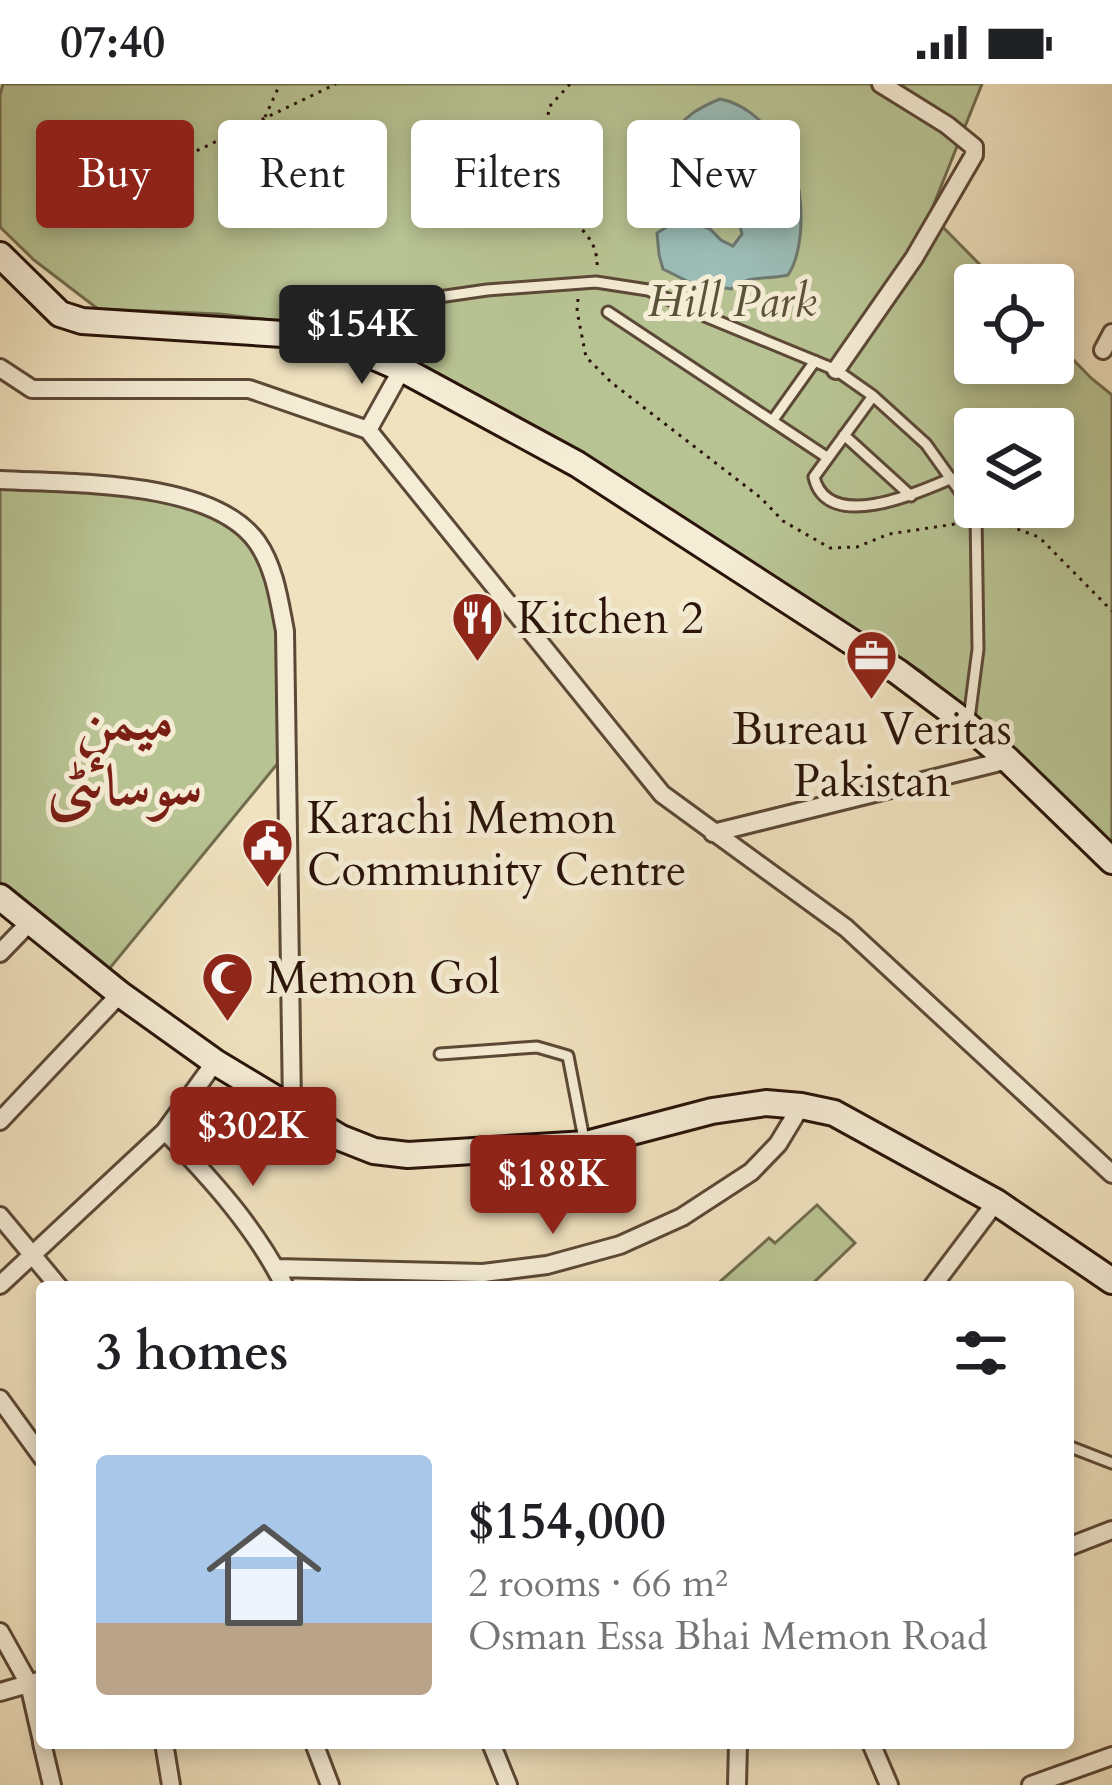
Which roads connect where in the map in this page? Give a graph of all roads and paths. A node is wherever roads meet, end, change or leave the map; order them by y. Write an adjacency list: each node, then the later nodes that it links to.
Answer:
1 (280, 84): 5 (path)
2 (336, 84): 5 (path)
3 (569, 84): 8 (path)
4 (880, 84): 15 (street)
5 (265, 119): 6 (path)
6 (194, 153)
7 (0, 255): 11 (street)
8 (596, 283): 9 (lane); 12 (lane)
9 (578, 284): 11 (lane); 25 (path)
10 (608, 312): 17 (lane)
11 (283, 334): 14 (street)
12 (815, 361): 15 (lane); 17 (lane)
13 (0, 368): 18 (street)
14 (402, 369): 18 (street); 29 (street)
15 (836, 370): 16 (lane)
16 (872, 396): 19 (lane); 21 (lane)
17 (772, 420): 20 (lane)
18 (368, 430): 31 (street)
19 (844, 435): 20 (lane); 24 (lane)
20 (828, 458): 24 (lane)
21 (952, 478): 23 (lane); 24 (lane)
22 (0, 480): 39 (street)
23 (954, 481)
24 (911, 496)
25 (954, 526)
26 (976, 528): 29 (lane)
27 (1014, 528): 28 (path)
28 (1112, 611)
29 (969, 726): 30 (street)
30 (1008, 760): 31 (street); 32 (street)
31 (713, 832): 44 (street)
32 (1112, 861)
33 (0, 897): 34 (street)
34 (30, 922): 35 (street); 36 (street)
35 (0, 953)
36 (120, 994): 38 (street); 41 (street)
37 (440, 1054): 43 (lane)
38 (215, 1062): 39 (street); 42 (street)
39 (292, 1106): 43 (street)
40 (801, 1106): 43 (street); 45 (street); 48 (street)
41 (0, 1120)
42 (165, 1131): 47 (street); 48 (street)
43 (586, 1144)
44 (1110, 1168)
45 (995, 1202): 51 (street); 52 (street)
46 (0, 1216): 47 (street)
47 (33, 1256): 49 (street); 53 (street)
48 (276, 1268): 50 (street)
49 (54, 1281)
50 (283, 1281)
51 (936, 1281)
52 (1112, 1281)
53 (0, 1286)
54 (0, 1399): 56 (street)
55 (1074, 1448): 57 (lane)
56 (36, 1449)
57 (1112, 1463)
58 (1112, 1529): 59 (street)
59 (1074, 1544)
60 (0, 1632): 61 (street)
61 (36, 1682): 62 (street)
62 (0, 1692)
63 (44, 1749): 70 (street)
64 (165, 1749): 71 (street)
65 (316, 1749): 72 (street)
66 (493, 1749): 73 (street)
67 (738, 1749): 74 (street)
68 (874, 1749): 75 (street)
69 (1112, 1756): 76 (street)
70 (52, 1785)
71 (171, 1785)
72 (330, 1785)
73 (508, 1785)
74 (737, 1785)
75 (889, 1785)
76 (1031, 1785)

